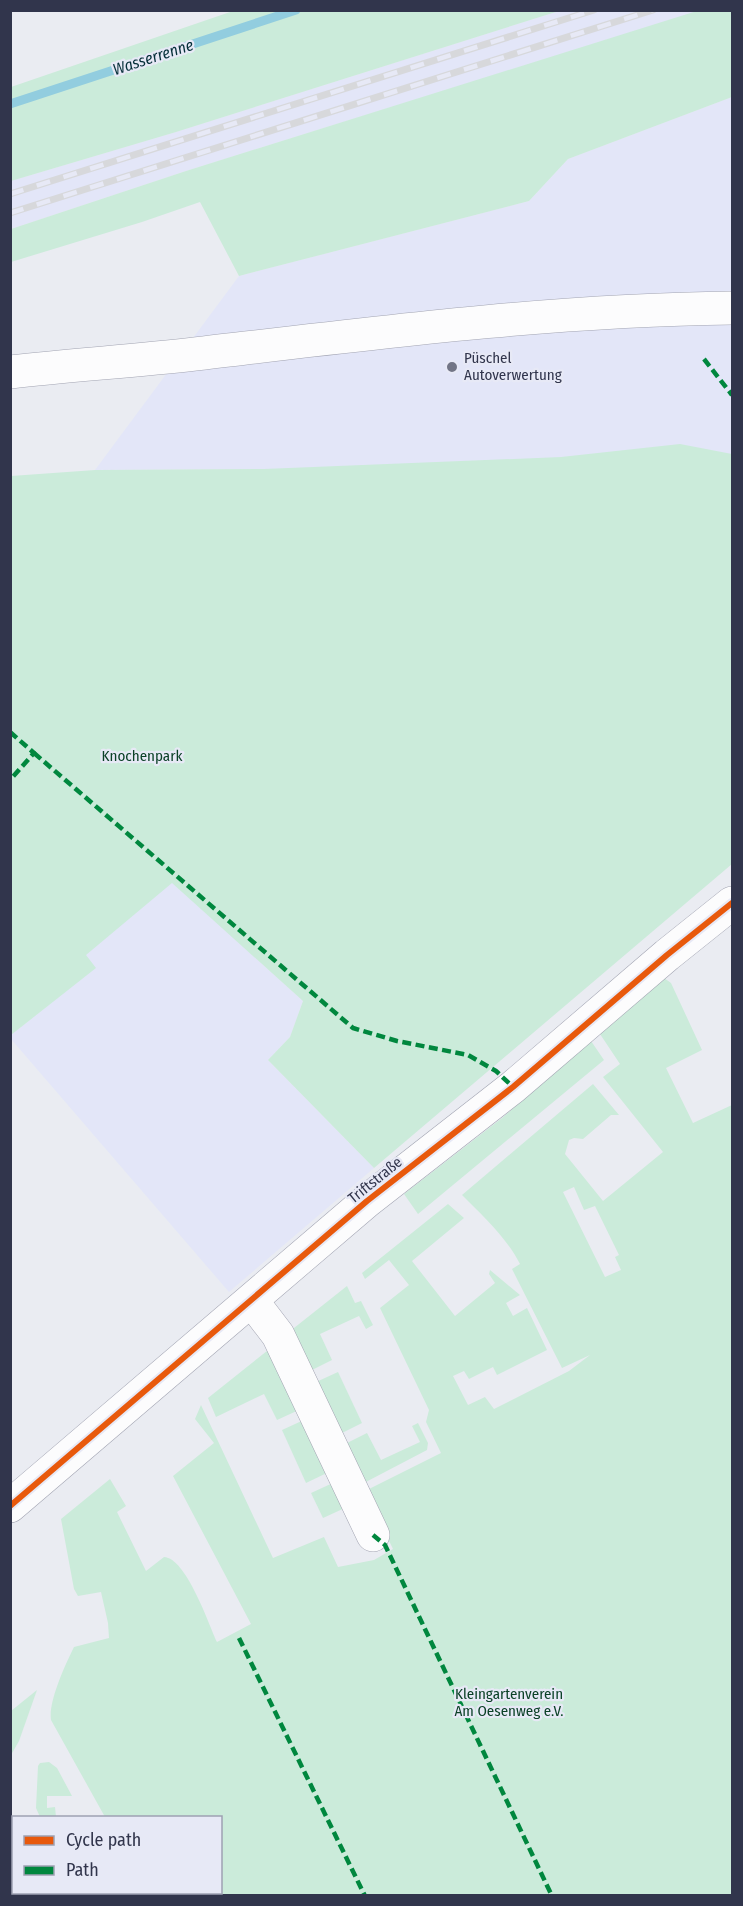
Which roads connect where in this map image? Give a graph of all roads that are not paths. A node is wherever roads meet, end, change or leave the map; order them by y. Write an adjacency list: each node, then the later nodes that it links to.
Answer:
1 (732, 308): 2 (street)
2 (10, 372)
3 (732, 903): 4 (street, Triftstraße)
4 (252, 1301): 5 (street, Triftstraße); 6 (street)
5 (10, 1506)
6 (373, 1535)

